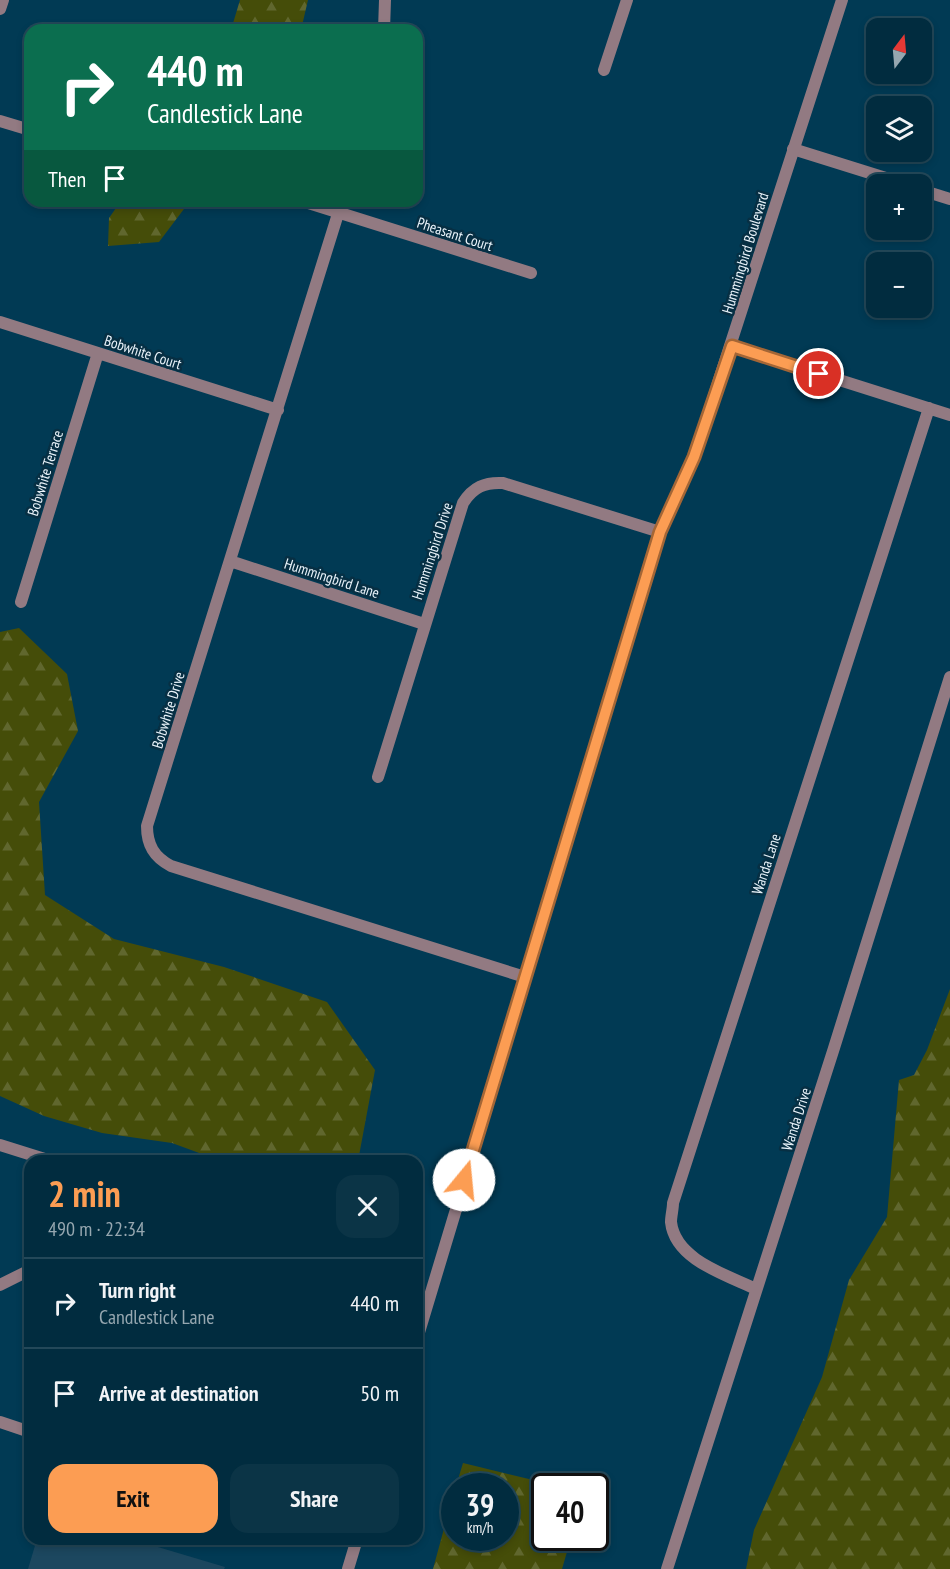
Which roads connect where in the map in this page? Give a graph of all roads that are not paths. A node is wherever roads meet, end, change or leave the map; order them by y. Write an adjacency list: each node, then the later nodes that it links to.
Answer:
1 (3, 0): 5 (street)
2 (385, 0): 6 (street)
3 (627, 0): 7 (street)
4 (842, 0): 10 (street, Hummingbird Boulevard)
5 (0, 9)
6 (384, 24)
7 (604, 70)
8 (0, 121): 9 (street)
9 (24, 128)
10 (793, 149): 11 (street); 17 (street, Hummingbird Boulevard)
11 (873, 174)
12 (932, 193): 13 (street)
13 (950, 199)
14 (340, 207): 15 (street, Pheasant Court); 20 (street, Bobwhite Drive)
15 (531, 273)
16 (0, 322): 18 (street, Bobwhite Court)
17 (732, 346): 19 (street); 22 (street, Hummingbird Boulevard)
18 (98, 353): 20 (street, Bobwhite Court); 24 (street, Bobwhite Terrace)
19 (929, 408): 21 (street); 33 (street, Wanda Lane)
20 (278, 410): 23 (street, Bobwhite Drive)
21 (950, 415)
22 (660, 532): 25 (street, Hummingbird Drive); 28 (street, Hummingbird Boulevard)
23 (230, 561): 25 (street, Hummingbird Lane); 28 (street, Bobwhite Drive)
24 (21, 602)
25 (424, 624): 27 (street, Hummingbird Drive)
26 (950, 677): 33 (street, Wanda Drive)
27 (378, 777)
28 (525, 977): 34 (street, Hummingbird Boulevard)
29 (0, 1145): 30 (street)
30 (32, 1155)
31 (24, 1273): 32 (street)
32 (0, 1285)
33 (756, 1289): 39 (street, Wanda Drive)
34 (423, 1319)
35 (0, 1422): 36 (street)
36 (24, 1430)
37 (355, 1545): 38 (street)
38 (348, 1569)
39 (667, 1569)

